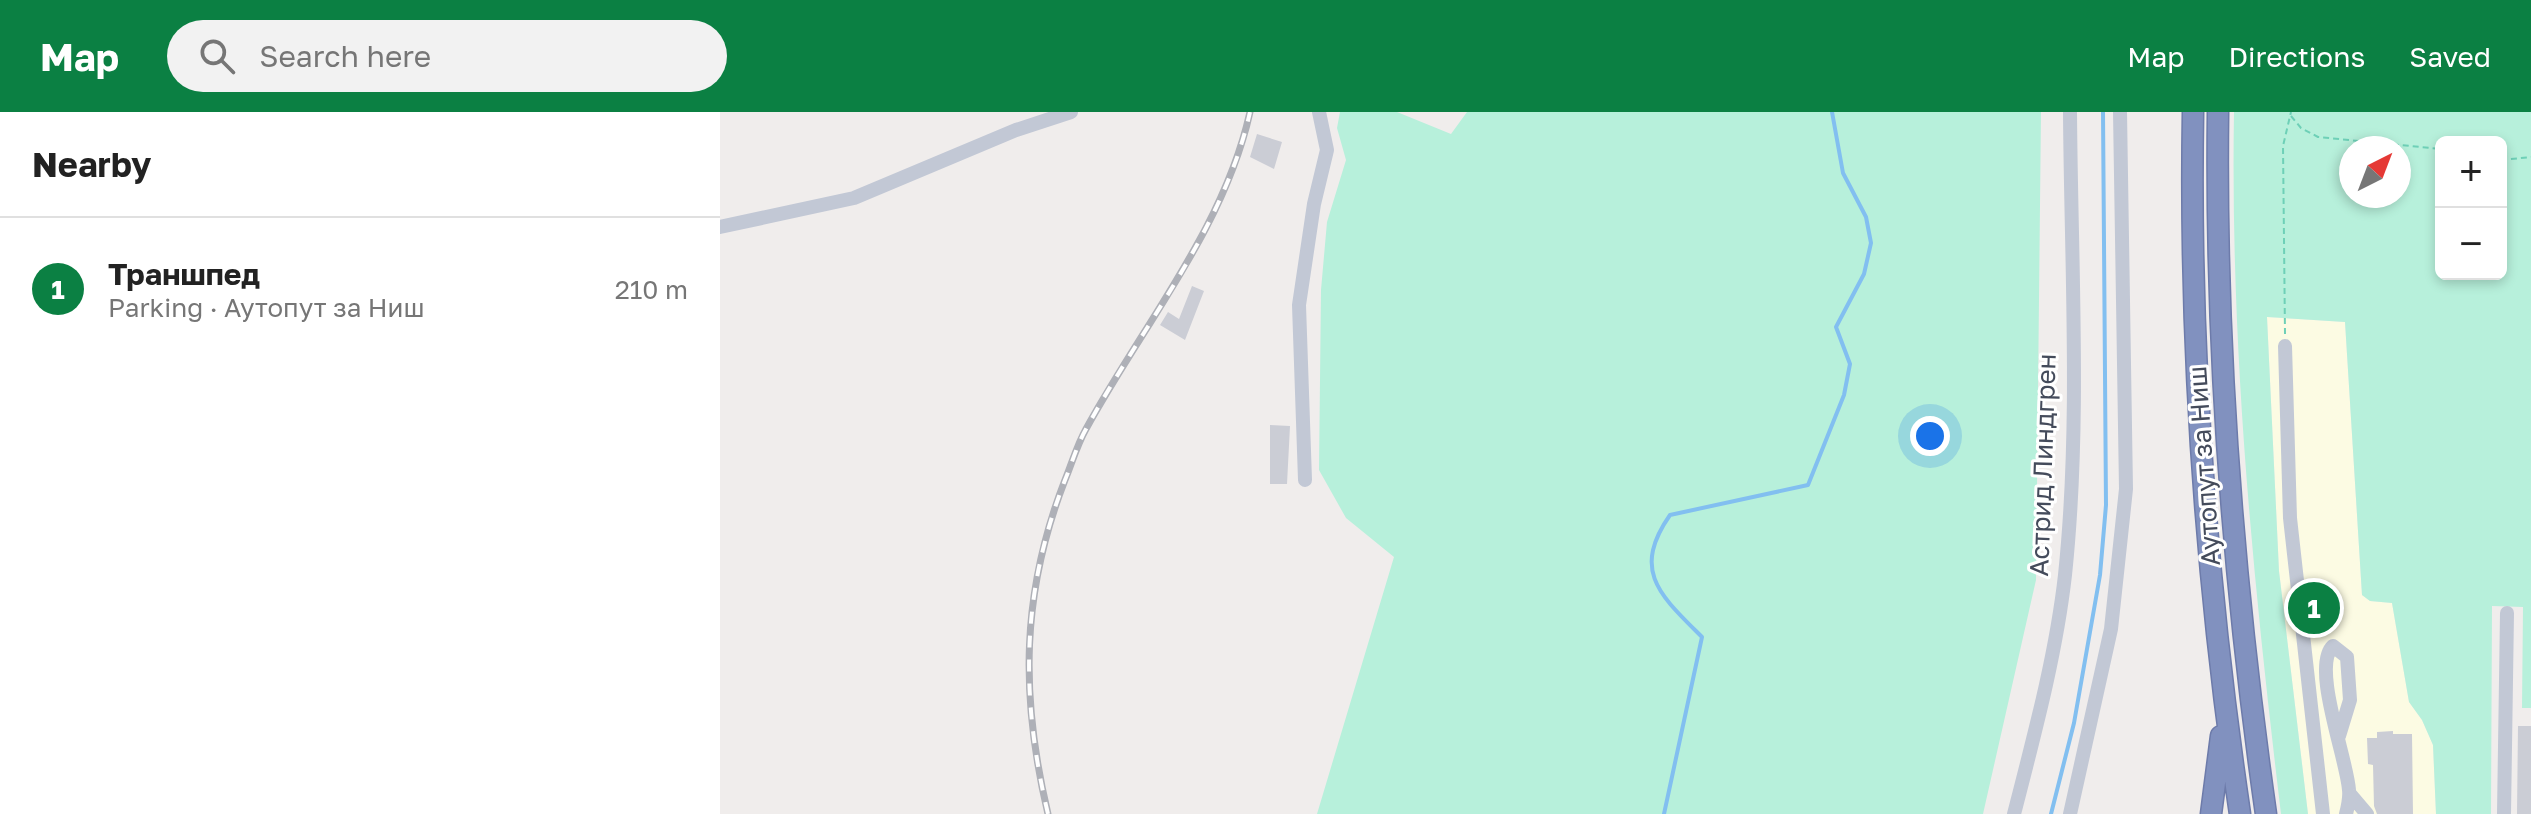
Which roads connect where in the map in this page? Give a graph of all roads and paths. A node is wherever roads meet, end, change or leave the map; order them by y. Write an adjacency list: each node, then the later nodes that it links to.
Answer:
1 (1071, 112): 11 (street)
2 (1319, 112): 13 (street)
3 (2070, 112): 18 (street, Астрид Линдгрен)
4 (2120, 112): 19 (street)
5 (2193, 112): 15 (highway, Аутопут за Ниш)
6 (2218, 112): 22 (highway, Аутопут за Ниш)
7 (2291, 114): 8 (path); 12 (path)
8 (2435, 148)
9 (2531, 157): 10 (path)
10 (2507, 159)
11 (720, 227)
12 (2285, 346): 23 (street)
13 (1305, 480)
14 (2507, 613): 26 (street)
15 (2223, 700): 20 (highway); 21 (highway, Аутопут за Ниш)
16 (2339, 736): 16 (street); 17 (street)
17 (2350, 794): 24 (street); 25 (street)
18 (2014, 814)
19 (2070, 814)
20 (2211, 814)
21 (2240, 814)
22 (2266, 814)
23 (2323, 814)
24 (2346, 814)
25 (2367, 814)
26 (2504, 814)

